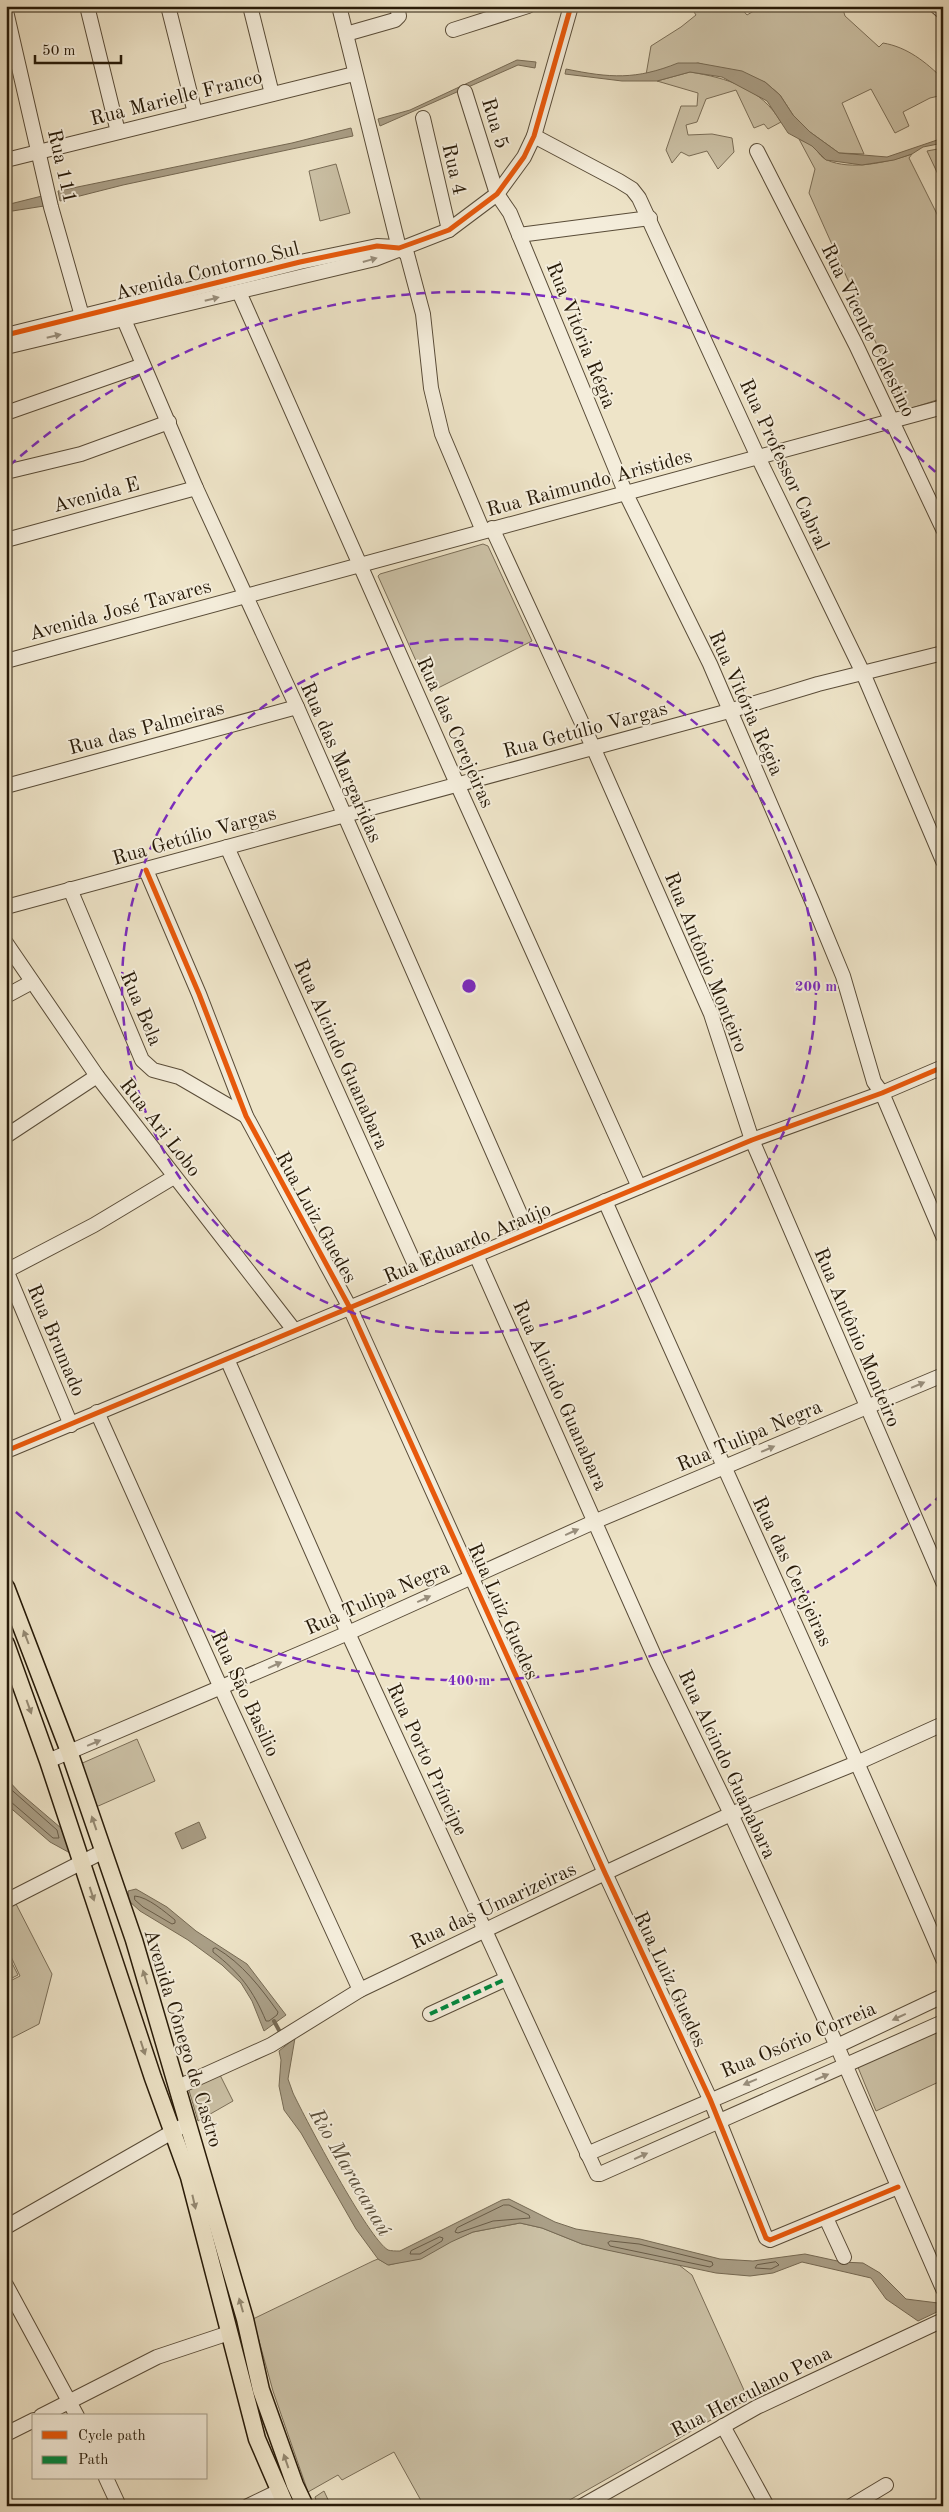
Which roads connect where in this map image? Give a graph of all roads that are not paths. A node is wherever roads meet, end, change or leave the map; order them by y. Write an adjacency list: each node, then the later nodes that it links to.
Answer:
1 (87, 6): 19 (street)
2 (168, 6): 17 (street)
3 (250, 6): 16 (street)
4 (339, 6): 13 (street, Rua Antônio Monteiro)
5 (397, 6): 13 (street)
6 (528, 6): 9 (street)
7 (571, 6): 20 (street, Avenida Contorno Sul)
8 (936, 6): 11 (street)
9 (514, 9): 12 (street)
10 (6, 11): 21 (street, Rua 111)
11 (943, 12)
12 (452, 30)
13 (346, 34): 14 (street, Rua Antônio Monteiro)
14 (354, 74): 16 (street, Rua Marielle Franco); 28 (street, Rua Antônio Monteiro)
15 (466, 92): 24 (street, Rua 5)
16 (272, 94): 17 (street, Rua Marielle Franco)
17 (194, 113): 19 (street, Rua Marielle Franco)
18 (422, 118): 26 (street, Rua 4)
19 (118, 132): 21 (street, Rua Marielle Franco)
20 (534, 136): 24 (street, Avenida Contorno Sul); 25 (street, Rua Professor Cabral)
21 (40, 151): 23 (street, Rua Marielle Franco); 31 (street, Rua 111)
22 (757, 151): 37 (street, Rua Vicente Celestino)
23 (6, 160)
24 (497, 194): 26 (street, Avenida Contorno Sul); 27 (street, Rua Vitória Régia)
25 (650, 218): 27 (street); 39 (street, Rua Professor Cabral)
26 (449, 230): 28 (street, Avenida Contorno Sul)
27 (519, 234): 42 (street, Rua Vitória Régia)
28 (399, 248): 29 (street, Avenida Contorno Sul, one-way to 28); 30 (street, Avenida Contorno Sul); 44 (street, Rua Antônio Monteiro)
29 (239, 292): 30 (street, Avenida Contorno Sul, one-way to 29); 46 (street, Rua das Cerejeiras)
30 (121, 314): 31 (street, Avenida Contorno Sul); 34 (street, Rua das Margaridas)
31 (84, 323): 32 (street, Avenida Contorno Sul); 33 (street, Avenida Contorno Sul, one-way to 31)
32 (6, 335)
33 (6, 347)
34 (143, 365): 36 (street); 38 (street, Rua das Margaridas)
35 (943, 407): 37 (street, Rua Raimundo Aristides)
36 (6, 413)
37 (892, 421): 39 (street, Rua Raimundo Aristides); 43 (street, Rua Vicente Celestino)
38 (169, 422): 40 (street); 41 (street, Rua das Margaridas)
39 (758, 457): 42 (street, Rua Raimundo Aristides); 50 (street, Rua Professor Cabral)
40 (6, 472)
41 (196, 488): 45 (street, Avenida E); 47 (street, Rua das Margaridas)
42 (626, 494): 44 (street, Rua Raimundo Aristides); 52 (street, Rua Vitória Régia)
43 (943, 529)
44 (487, 530): 46 (street, Rua Raimundo Aristides); 53 (street, Rua Antônio Monteiro)
45 (6, 540)
46 (362, 565): 47 (street, Rua Raimundo Aristides); 55 (street, Rua das Cerejeiras)
47 (245, 596): 49 (street, Avenida José Tavares); 51 (street, Rua das Margaridas)
48 (943, 652): 50 (street, Rua Getúlio Vargas)
49 (6, 661)
50 (863, 673): 52 (street, Rua Getúlio Vargas); 58 (street, Rua Professor Cabral)
51 (296, 707): 54 (street, Rua das Palmeiras); 56 (street, Rua das Margaridas)
52 (729, 712): 53 (street, Rua Getúlio Vargas); 67 (street, Rua Vitória Régia)
53 (593, 747): 55 (street, Rua Getúlio Vargas); 70 (street, Rua Antônio Monteiro)
54 (6, 786)
55 (458, 786): 56 (street, Rua Getúlio Vargas); 72 (street, Rua das Cerejeiras)
56 (343, 814): 57 (street, Rua Getúlio Vargas); 74 (street, Rua das Margaridas)
57 (227, 847): 59 (street, Rua Getúlio Vargas); 78 (street, Rua Alcindo Guanabara)
58 (943, 861)
59 (146, 870): 60 (street, Rua Getúlio Vargas); 68 (street, Rua Luiz Guedes)
60 (70, 889): 61 (street, Rua Getúlio Vargas); 68 (street, Rua Bela)
61 (6, 907)
62 (6, 943): 63 (street, Rua Ari Lobo)
63 (32, 982): 64 (street); 66 (street, Rua Ari Lobo)
64 (6, 996)
65 (943, 1067): 67 (street, Rua Eduardo Araújo)
66 (97, 1076): 69 (street); 71 (street, Rua Ari Lobo)
67 (882, 1093): 70 (street, Rua Eduardo Araújo); 75 (street, Rua Vitória Régia)
68 (246, 1116): 79 (street, Rua Luiz Guedes)
69 (6, 1136)
70 (752, 1140): 72 (street, Rua Eduardo Araújo); 83 (street, Rua Antônio Monteiro)
71 (174, 1177): 77 (street); 80 (street, Rua Ari Lobo)
72 (639, 1187): 73 (street, Rua Eduardo Araújo)
73 (605, 1201): 74 (street, Rua Eduardo Araújo); 87 (street, Rua das Cerejeiras)
74 (528, 1232): 76 (street, Rua Eduardo Araújo)
75 (943, 1236)
76 (476, 1255): 78 (street, Rua Eduardo Araújo); 88 (street, Rua Alcindo Guanabara)
77 (6, 1271): 85 (street, Rua Brumado)
78 (421, 1278): 79 (street, Rua Eduardo Araújo)
79 (350, 1308): 80 (street, Rua Eduardo Araújo); 89 (street, Rua Luiz Guedes)
80 (294, 1330): 81 (street, Rua Eduardo Araújo)
81 (227, 1359): 84 (street, Rua Eduardo Araújo); 92 (street, Rua Porto Príncipe)
82 (943, 1375): 83 (street, Rua Tulipa Negra, one-way to 82)
83 (866, 1407): 87 (street, Rua Tulipa Negra, one-way to 83); 90 (street, Rua Antônio Monteiro)
84 (97, 1412): 85 (street, Rua Eduardo Araújo); 94 (street, Rua São Basilio)
85 (71, 1425): 86 (street, Rua Eduardo Araújo)
86 (6, 1451)
87 (723, 1468): 88 (street, Rua Tulipa Negra); 98 (street, Rua das Cerejeiras)
88 (596, 1521): 89 (street, Rua Tulipa Negra, one-way to 88); 99 (street, Rua Alcindo Guanabara)
89 (472, 1576): 92 (street, Rua Tulipa Negra, one-way to 89); 102 (street, Rua Luiz Guedes)
90 (943, 1582)
91 (6, 1587): 96 (main road, Avenida Cônego de Castro, one-way to 91)
92 (348, 1634): 94 (street, Rua Tulipa Negra, one-way to 92); 104 (street, Rua Porto Príncipe)
93 (6, 1644): 97 (main road, Avenida Cônego de Castro, one-way to 97)
94 (221, 1689): 96 (street, Rua Tulipa Negra, one-way to 94); 107 (street, Rua São Basilio)
95 (943, 1724): 98 (street, Rua das Umarizeiras)
96 (70, 1754): 97 (street, Rua Tulipa Negra); 100 (main road, Avenida Cônego de Castro, one-way to 96)
97 (48, 1761): 101 (main road, Avenida Cônego de Castro)
98 (859, 1762): 99 (street, Rua das Umarizeiras); 105 (street, Rua das Cerejeiras)
99 (731, 1814): 102 (street, Rua das Umarizeiras); 111 (street, Rua Alcindo Guanabara)
100 (104, 1852): 101 (street); 113 (main road, Avenida Cônego de Castro, one-way to 100)
101 (82, 1864): 103 (street); 117 (main road, Avenida Cônego de Castro, one-way to 117)
102 (605, 1873): 104 (street, Rua das Umarizeiras); 114 (street, Rua Luiz Guedes)
103 (6, 1901)
104 (484, 1931): 106 (street, Rua Porto Príncipe); 107 (street, Rua das Umarizeiras)
105 (943, 1959)
106 (506, 1980): 109 (street); 118 (street, Rua Porto Príncipe)
107 (360, 1990): 113 (street, Rua das Umarizeiras)
108 (943, 1996): 111 (street, Rua Osório Correia, one-way to 111)
109 (430, 2014)
110 (943, 2022): 112 (street)
111 (837, 2046): 112 (street, Rua Alcindo Guanabara); 114 (street, Rua Osório Correia, one-way to 114)
112 (846, 2067): 115 (street, one-way to 112); 119 (street, Rua Alcindo Guanabara)
113 (178, 2087): 116 (main road, Avenida Cônego de Castro)
114 (710, 2099): 115 (street, Rua Luiz Guedes); 118 (street, Rua Osório Correia)
115 (719, 2122): 118 (street, Rua Porto Príncipe, one-way to 115); 120 (street, Rua Luiz Guedes)
116 (188, 2124): 117 (street); 138 (main road, Avenida Cônego de Castro, one-way to 116)
117 (172, 2131): 121 (street); 126 (main road, Avenida Cônego de Castro, one-way to 126)
118 (587, 2154)
119 (898, 2187): 120 (street, Rua Luiz Guedes); 124 (street, Rua Alcindo Guanabara)
120 (826, 2218): 122 (street)
121 (6, 2227)
122 (844, 2257)
123 (6, 2285): 127 (street)
124 (943, 2289)
125 (943, 2320): 131 (street, Rua Herculano Pena)
126 (229, 2334): 127 (street); 135 (main road, Avenida Cônego de Castro)
127 (70, 2401): 128 (street); 129 (street)
128 (45, 2414)
129 (76, 2414)
130 (32, 2421): 132 (street)
131 (723, 2426): 139 (street, Rua Herculano Pena); 140 (street)
132 (6, 2434)
133 (107, 2480): 136 (street)
134 (886, 2486): 141 (street)
135 (282, 2498): 137 (street)
136 (119, 2506)
137 (248, 2506)
138 (305, 2506)
139 (582, 2506)
140 (767, 2506)
141 (851, 2506)

